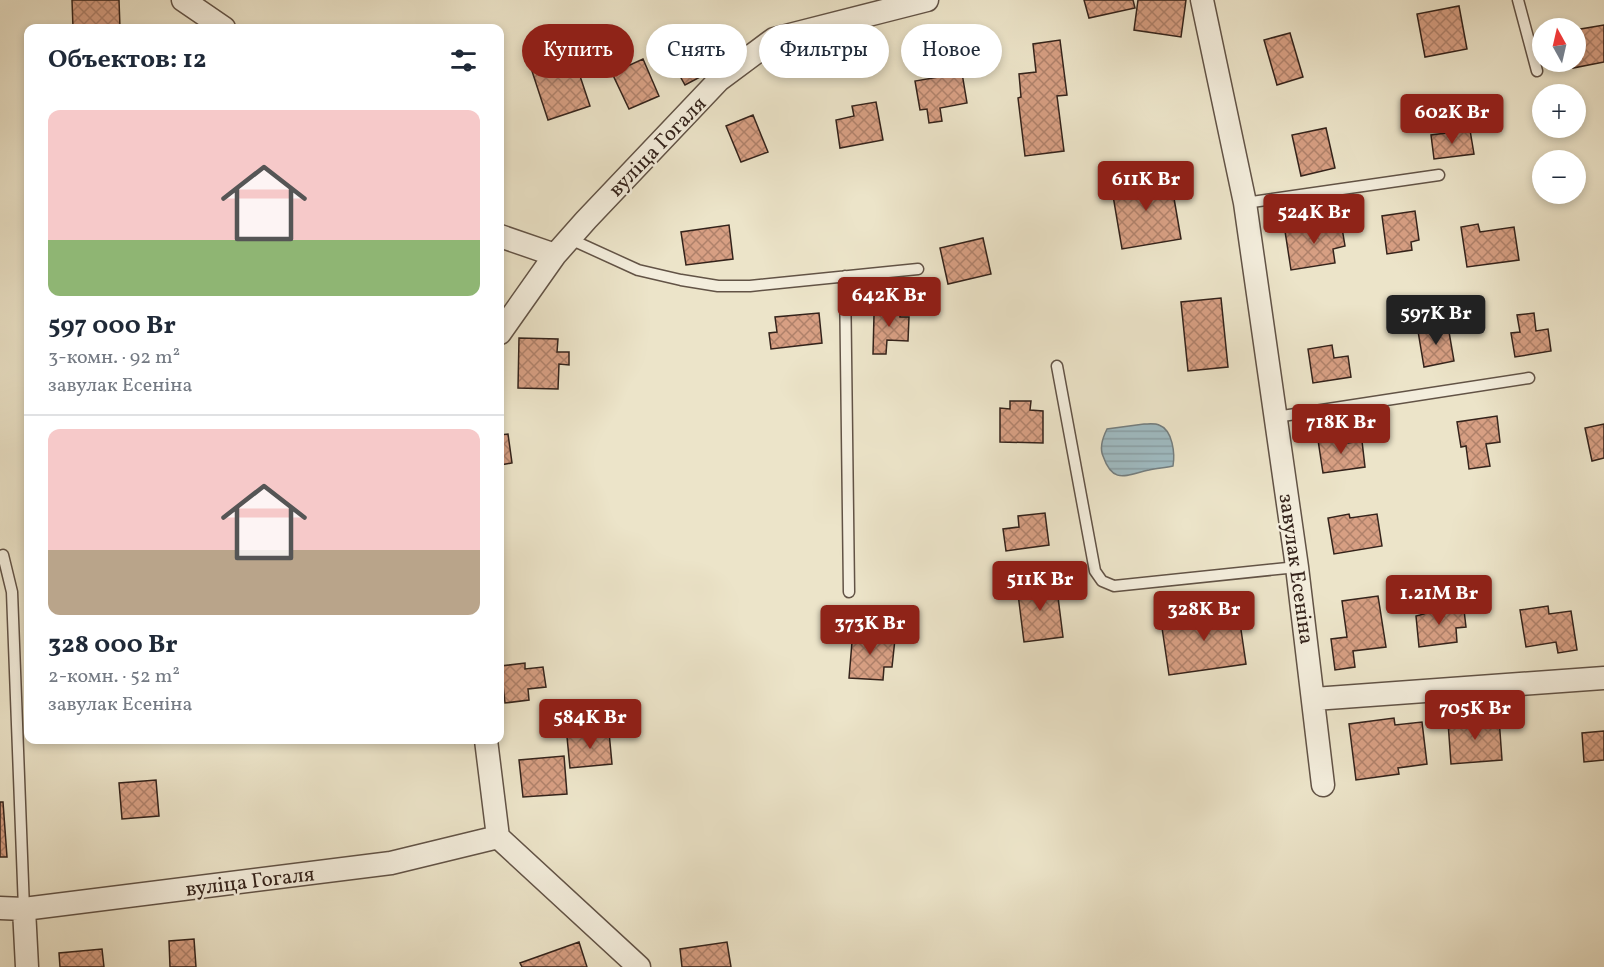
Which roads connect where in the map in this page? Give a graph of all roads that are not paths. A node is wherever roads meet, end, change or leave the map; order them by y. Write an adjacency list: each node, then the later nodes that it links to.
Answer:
1 (183, 0): 5 (street)
2 (927, 0): 10 (street, вуліца Гогаля)
3 (1202, 0): 8 (street, завулак Есеніна)
4 (1518, 0): 6 (lane)
5 (218, 24)
6 (1532, 52)
7 (1439, 175): 8 (lane)
8 (1245, 203): 16 (street, завулак Есеніна)
9 (504, 237): 10 (street)
10 (562, 247): 12 (lane); 13 (street, вуліца Гогаля)
11 (918, 269): 12 (lane)
12 (845, 276): 19 (lane)
13 (504, 327)
14 (1057, 366): 18 (lane)
15 (1529, 378): 16 (lane)
16 (1276, 417): 18 (street, завулак Есеніна)
17 (3, 555): 26 (lane)
18 (1297, 567): 21 (street, завулак Есеніна)
19 (849, 592)
20 (1604, 678): 21 (street)
21 (1314, 699): 23 (street, завулак Есеніна)
22 (486, 744): 24 (street)
23 (1323, 785)
24 (498, 837): 26 (street, вуліца Гогаля); 28 (street)
25 (0, 908): 26 (street, вуліца Гогаля)
26 (24, 909): 27 (street)
27 (27, 967)
28 (639, 967)

